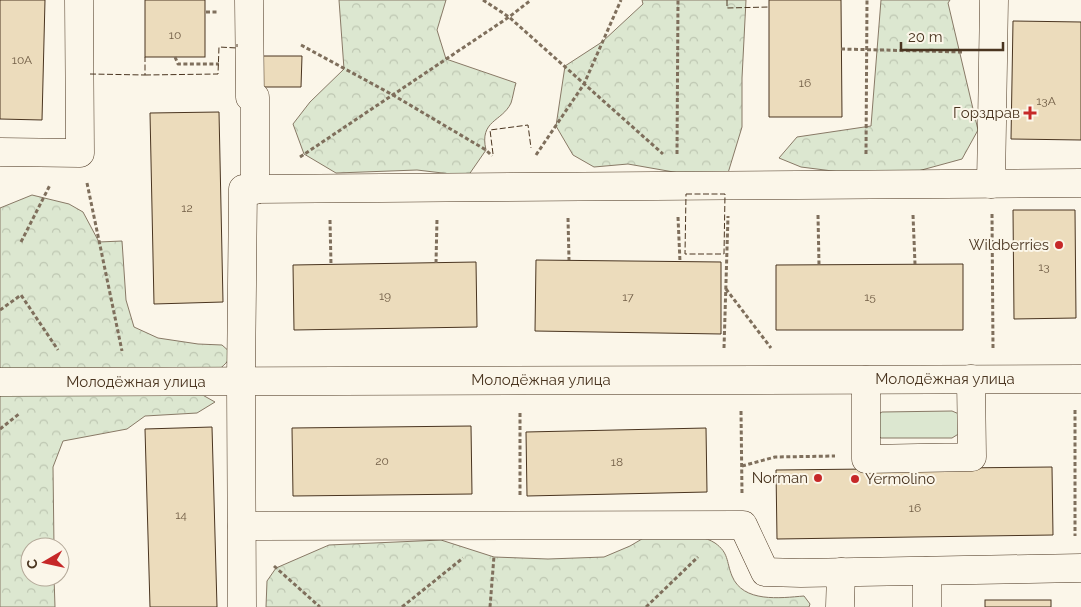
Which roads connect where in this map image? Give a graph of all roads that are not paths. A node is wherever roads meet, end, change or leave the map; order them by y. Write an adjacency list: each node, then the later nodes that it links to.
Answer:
1 (79, 0): 4 (street)
2 (250, 0): 7 (street)
3 (994, 0): 6 (street)
4 (0, 152)
5 (1081, 183): 6 (street)
6 (991, 184): 7 (street)
7 (254, 190): 11 (street)
8 (971, 379): 9 (street, Молодёжная улица); 10 (street, Молодёжная улица); 10 (street)
9 (1078, 379)
10 (866, 380): 11 (street, Молодёжная улица)
11 (241, 381): 12 (street, Молодёжная улица); 13 (street)
12 (0, 382)
13 (242, 532): 16 (street); 17 (street)
14 (1078, 568): 15 (street)
15 (927, 571): 16 (street); 19 (street)
16 (841, 572): 18 (street)
17 (242, 607)
18 (840, 607)
19 (927, 607)

